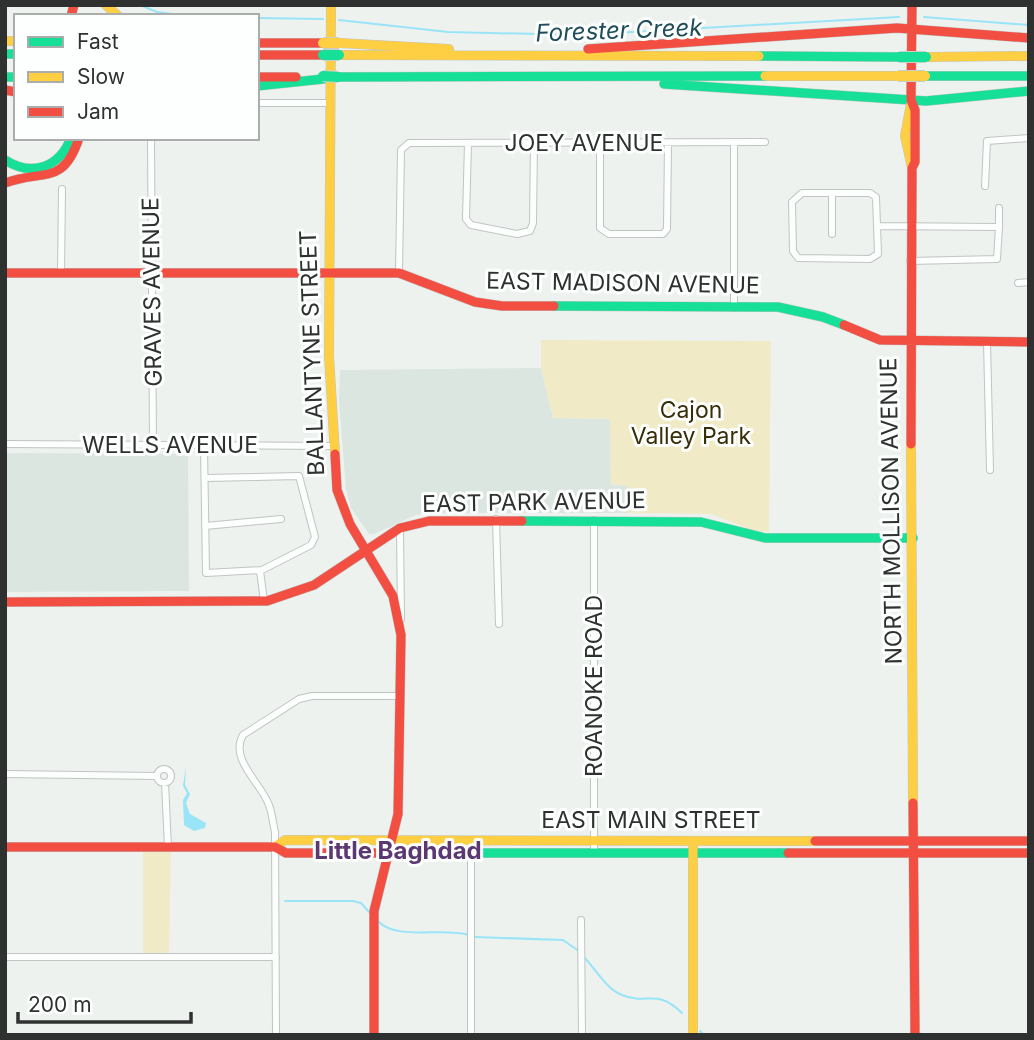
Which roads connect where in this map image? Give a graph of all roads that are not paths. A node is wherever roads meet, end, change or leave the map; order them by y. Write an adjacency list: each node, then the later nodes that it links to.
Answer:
1 (331, 5): 18 (main road, BALLANTYNE STREET)
2 (912, 5): 3 (main road, NORTH MOLLISON AVENUE)
3 (912, 29): 4 (main road); 8 (main road); 16 (main road, NORTH MOLLISON AVENUE)
4 (1029, 38)
5 (259, 43): 7 (main road, bridge)
6 (259, 55): 7 (main road, bridge)
7 (504, 55): 8 (main road)
8 (539, 55): 9 (main road, bridge)
9 (1029, 56)
10 (1029, 76): 13 (main road, bridge)
11 (259, 77): 12 (main road)
12 (323, 78): 13 (main road, bridge); 14 (main road)
13 (567, 78): 16 (main road)
14 (259, 86)
15 (1029, 92): 16 (main road)
16 (911, 102): 23 (main road, NORTH MOLLISON AVENUE); 30 (main road, NORTH MOLLISON AVENUE)
17 (259, 103): 18 (street)
18 (331, 103): 44 (main road, BALLANTYNE STREET)
19 (1029, 138): 34 (street)
20 (70, 140): 31 (main road)
21 (78, 140): 33 (main road)
22 (150, 140): 47 (street, GRAVES AVENUE)
23 (907, 140): 30 (main road); 32 (main road, NORTH MOLLISON AVENUE)
24 (734, 142): 25 (street, JOEY AVENUE); 29 (street, JOEY AVENUE); 50 (street)
25 (765, 142)
26 (468, 143): 27 (street, JOEY AVENUE); 27 (street); 45 (street, JOEY AVENUE)
27 (534, 143): 28 (street, JOEY AVENUE)
28 (600, 143): 29 (street, JOEY AVENUE); 29 (street)
29 (668, 143)
30 (915, 153): 32 (main road, NORTH MOLLISON AVENUE)
31 (5, 160)
32 (912, 168): 39 (main road, NORTH MOLLISON AVENUE)
33 (5, 183)
34 (985, 186)
35 (62, 189): 46 (street)
36 (832, 193): 38 (street); 38 (street); 41 (street)
37 (999, 208): 40 (street)
38 (879, 226): 39 (street)
39 (910, 226): 40 (street); 42 (main road, NORTH MOLLISON AVENUE)
40 (999, 227): 42 (street)
41 (832, 234)
42 (910, 261): 51 (main road, NORTH MOLLISON AVENUE)
43 (5, 273): 46 (main road, EAST MADISON AVENUE)
44 (329, 273): 45 (main road, EAST MADISON AVENUE); 47 (main road, EAST MADISON AVENUE); 57 (main road, BALLANTYNE STREET)
45 (399, 273): 50 (main road, EAST MADISON AVENUE)
46 (61, 274): 47 (main road, EAST MADISON AVENUE)
47 (150, 274): 55 (street, GRAVES AVENUE)
48 (1029, 282): 49 (street)
49 (1017, 283)
50 (734, 308): 51 (main road, EAST MADISON AVENUE)
51 (910, 341): 52 (main road, EAST MADISON AVENUE); 65 (main road, NORTH MOLLISON AVENUE)
52 (988, 342): 53 (main road, EAST MADISON AVENUE); 58 (street)
53 (1029, 342)
54 (5, 444): 55 (street, WELLS AVENUE)
55 (153, 446): 56 (street, WELLS AVENUE)
56 (204, 446): 57 (street, WELLS AVENUE); 59 (street)
57 (334, 446): 66 (main road, BALLANTYNE STREET)
58 (990, 470)
59 (205, 478): 63 (street); 67 (street)
60 (281, 519): 63 (street)
61 (496, 520): 62 (main road, EAST PARK AVENUE); 64 (main road, EAST PARK AVENUE); 70 (street)
62 (594, 520): 65 (main road, EAST PARK AVENUE); 81 (street, ROANOKE ROAD)
63 (205, 526): 67 (street)
64 (400, 528): 66 (main road, EAST PARK AVENUE); 71 (street)
65 (913, 538): 85 (main road, NORTH MOLLISON AVENUE)
66 (366, 552): 68 (main road, EAST PARK AVENUE); 71 (main road, BALLANTYNE STREET)
67 (260, 570): 68 (street)
68 (264, 601): 69 (main road, EAST PARK AVENUE)
69 (5, 602)
70 (499, 624)
71 (401, 635): 72 (main road, BALLANTYNE STREET)
72 (401, 696): 76 (main road, BALLANTYNE STREET); 84 (street)
73 (5, 774): 74 (street)
74 (157, 776): 75 (street); 75 (street)
75 (165, 783): 83 (street)
76 (394, 840): 77 (main road, EAST MAIN STREET); 84 (main road, EAST MAIN STREET); 86 (main road, BALLANTYNE STREET)
77 (471, 841): 81 (main road, EAST MAIN STREET); 87 (street)
78 (693, 841): 79 (main road, EAST MAIN STREET); 81 (main road, EAST MAIN STREET); 88 (main road)
79 (764, 841): 85 (main road, EAST MAIN STREET); 89 (main road)
80 (1029, 842): 85 (main road, EAST MAIN STREET)
81 (594, 846): 87 (main road, EAST MAIN STREET); 88 (main road, EAST MAIN STREET)
82 (5, 847): 83 (main road, EAST MAIN STREET)
83 (167, 847): 84 (main road, EAST MAIN STREET)
84 (275, 847): 86 (main road, EAST MAIN STREET); 93 (street)
85 (914, 847): 89 (main road, EAST MAIN STREET); 90 (main road, EAST MAIN STREET); 99 (main road, NORTH MOLLISON AVENUE)
86 (391, 852): 87 (main road, EAST MAIN STREET); 95 (main road, BALLANTYNE STREET)
87 (471, 853): 96 (street)
88 (693, 853): 89 (main road, EAST MAIN STREET); 98 (main road)
89 (764, 853)
90 (1029, 853)
91 (581, 919): 97 (street)
92 (5, 957): 93 (street)
93 (276, 957): 94 (street)
94 (276, 1035)
95 (374, 1035)
96 (471, 1035)
97 (582, 1035)
98 (693, 1035)
99 (915, 1035)

